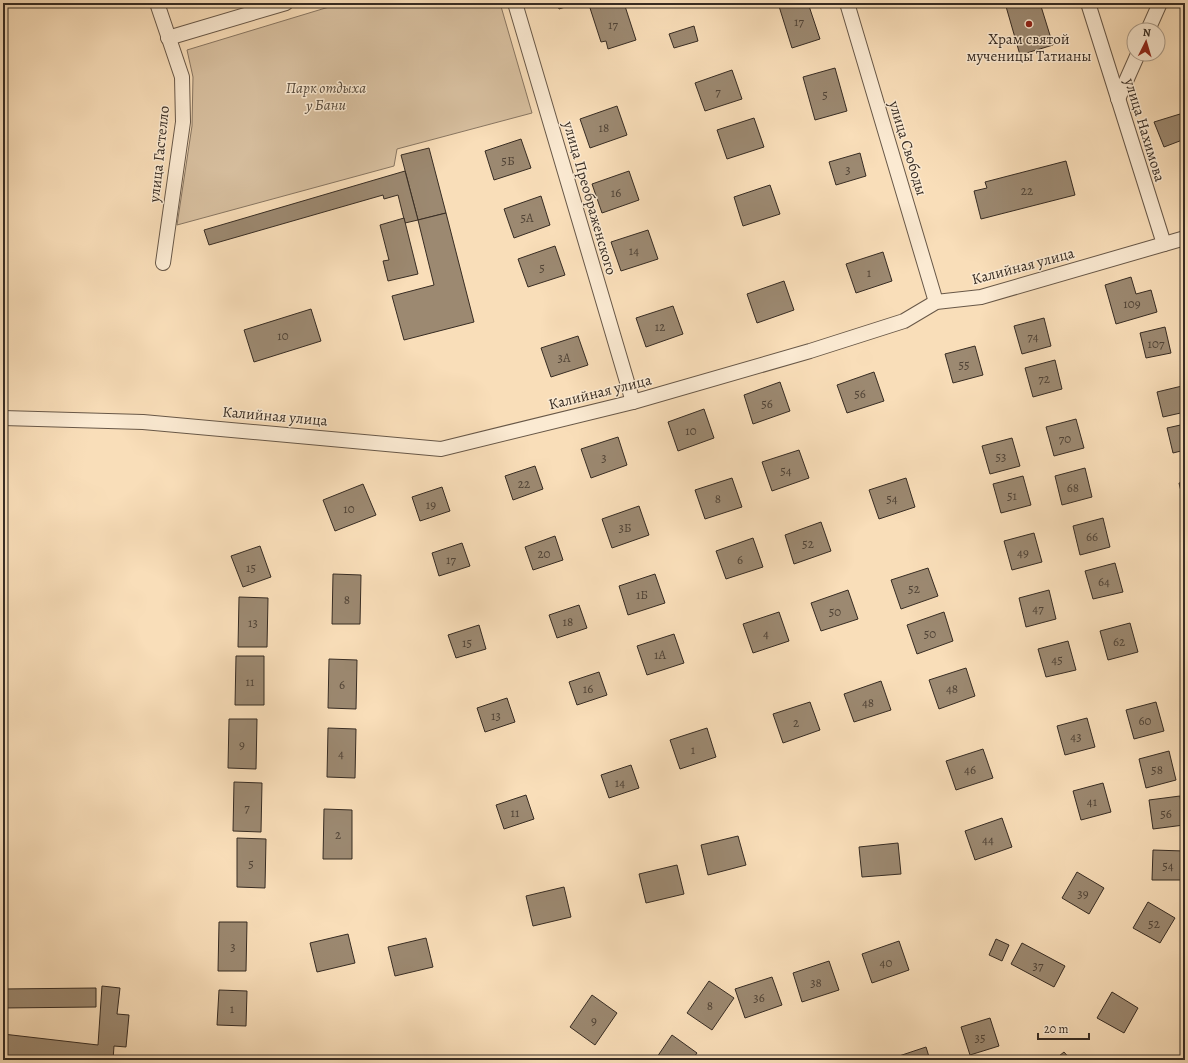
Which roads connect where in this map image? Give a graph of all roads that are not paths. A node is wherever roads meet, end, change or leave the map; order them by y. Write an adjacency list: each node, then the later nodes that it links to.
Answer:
1 (157, 3): 8 (street, улица Гастелло)
2 (286, 3): 8 (street)
3 (515, 3): 15 (street, улица Преображенского)
4 (848, 3): 14 (street, улица Свободы)
5 (1088, 3): 10 (street, улица Нахимова)
6 (1160, 3): 7 (street)
7 (1152, 22)
8 (168, 38): 13 (street, улица Гастелло)
9 (1134, 62): 10 (street)
10 (1118, 99): 12 (street, улица Нахимова)
11 (1185, 238): 12 (street, Калийная улица)
12 (1164, 244): 14 (street, Калийная улица)
13 (163, 264)
14 (936, 302): 15 (street, Калийная улица)
15 (633, 402): 16 (street, Калийная улица)
16 (3, 418)

